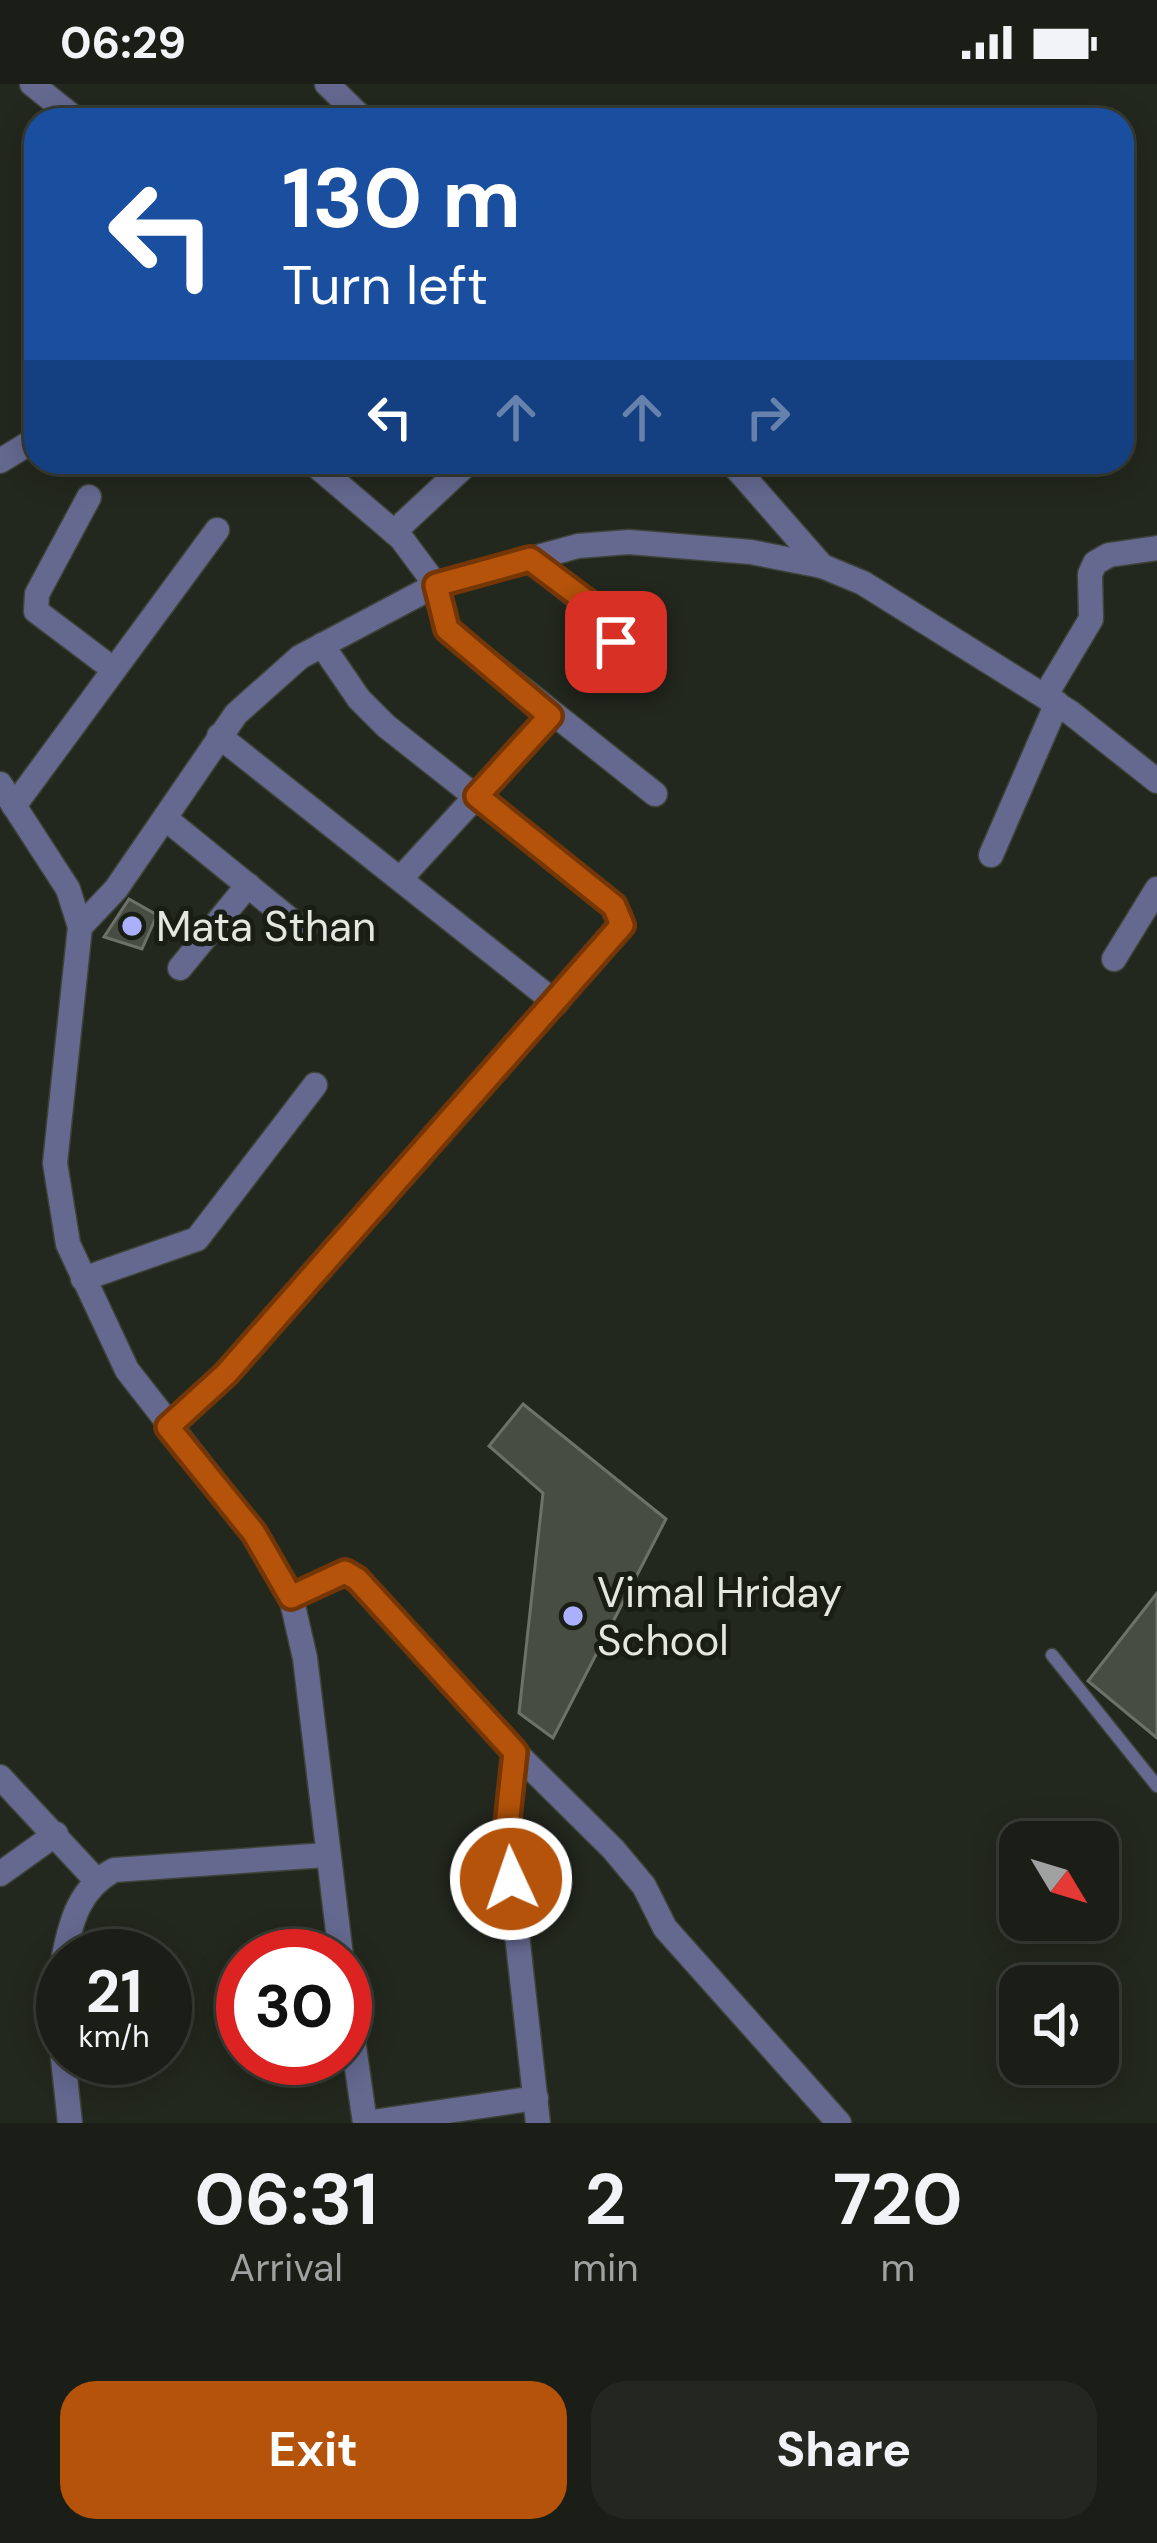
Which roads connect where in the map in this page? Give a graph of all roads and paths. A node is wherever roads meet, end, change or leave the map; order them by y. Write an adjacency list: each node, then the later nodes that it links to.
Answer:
1 (32, 84): 3 (street)
2 (327, 84): 4 (street)
3 (62, 108)
4 (352, 108)
5 (326, 474): 10 (street)
6 (456, 474): 10 (street)
7 (742, 474): 13 (street)
8 (89, 497): 16 (street)
9 (218, 530): 16 (street)
10 (394, 532): 14 (street)
11 (1157, 548): 18 (street)
12 (530, 559): 13 (street); 14 (street); 17 (street)
13 (822, 566): 18 (street)
14 (436, 585): 15 (street); 19 (street)
15 (322, 645): 20 (street); 24 (street)
16 (113, 669): 25 (street)
17 (600, 674)
18 (1051, 700): 21 (street); 27 (street)
19 (550, 716): 23 (street); 24 (street)
20 (219, 736): 26 (street); 28 (street)
21 (1157, 781)
22 (0, 784): 25 (street)
23 (656, 794)
24 (477, 796): 28 (street); 35 (street)
25 (14, 806): 31 (street)
26 (166, 819): 29 (street); 31 (street)
27 (991, 855)
28 (401, 878): 35 (street)
29 (248, 885): 32 (street); 34 (street)
30 (1157, 889): 33 (street)
31 (80, 927): 37 (street)
32 (304, 931)
33 (1114, 959)
34 (180, 968)
35 (556, 1003): 38 (street)
36 (315, 1085): 37 (street)
37 (83, 1279): 38 (street)
38 (168, 1427): 39 (street)
39 (291, 1597): 41 (street); 45 (street)
40 (1052, 1654): 43 (lane)
41 (515, 1752): 52 (street); 55 (street)
42 (0, 1777): 44 (street)
43 (1157, 1786)
44 (56, 1834): 46 (street); 47 (street)
45 (326, 1855): 47 (street); 49 (street)
46 (0, 1874)
47 (97, 1881): 48 (street)
48 (70, 1929)
49 (337, 1929)
50 (66, 2085): 53 (street)
51 (359, 2085): 54 (street)
52 (537, 2111): 54 (street)
53 (70, 2123)
54 (365, 2123)
55 (839, 2123)

